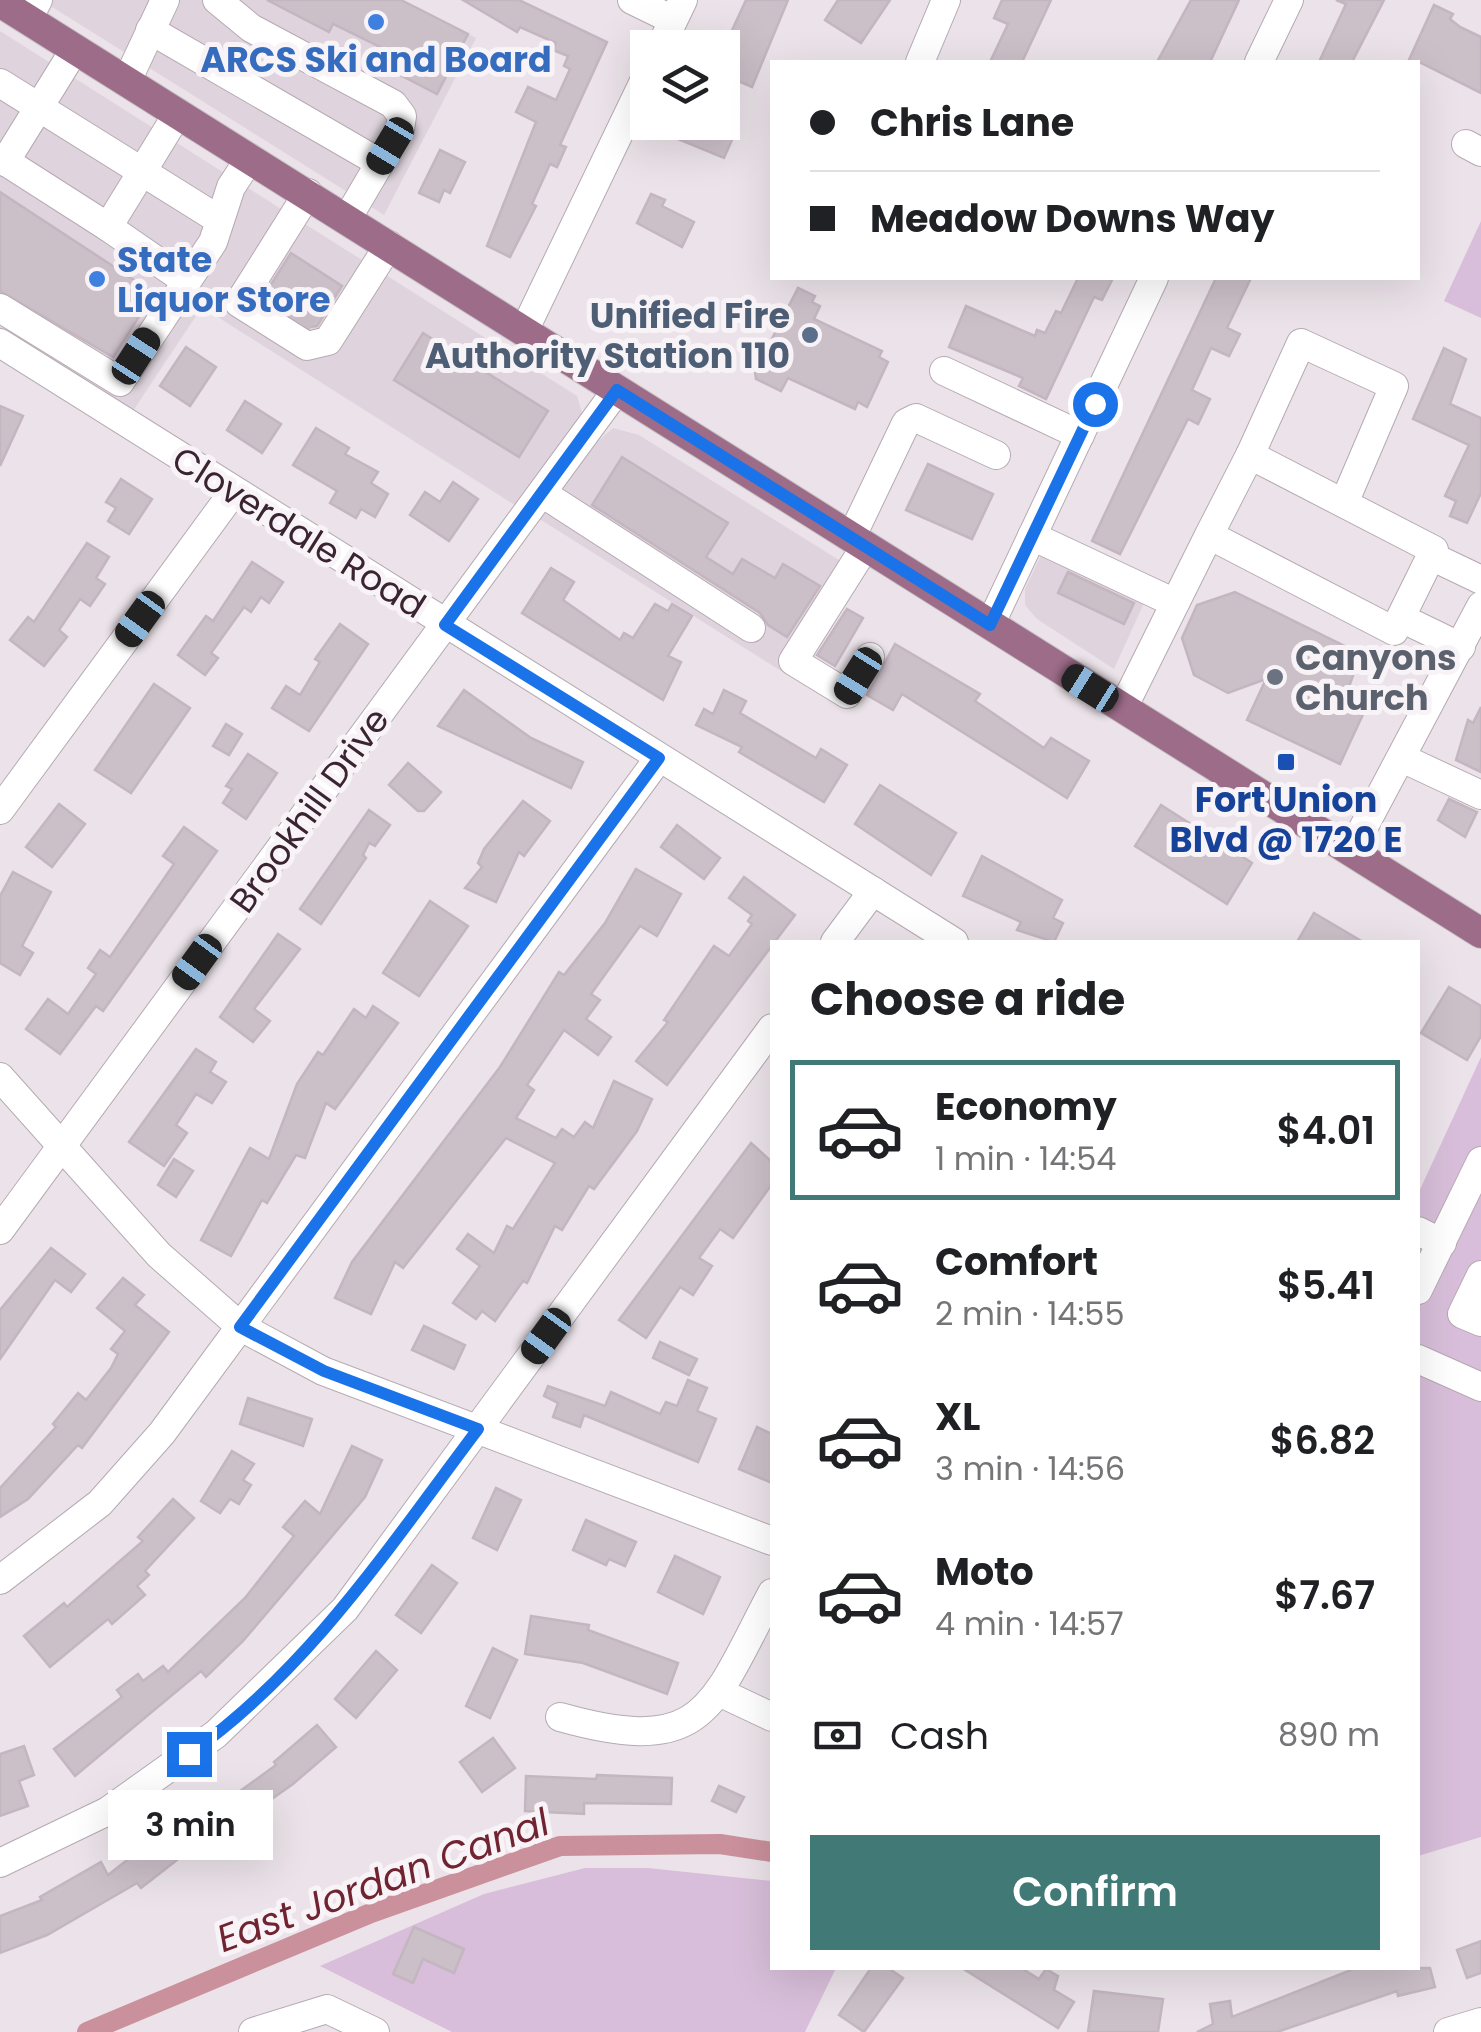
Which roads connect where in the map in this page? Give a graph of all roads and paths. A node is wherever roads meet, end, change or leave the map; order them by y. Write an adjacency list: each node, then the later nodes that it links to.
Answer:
1 (165, 0): 9 (street)
2 (216, 0): 20 (street)
3 (632, 0): 8 (street)
4 (946, 0): 11 (street)
5 (1289, 0): 12 (street)
6 (0, 2): 7 (main road)
7 (33, 10): 10 (main road)
8 (678, 10)
9 (150, 30): 13 (street); 20 (street)
10 (76, 49): 13 (main road); 15 (street)
11 (921, 60)
12 (1261, 60)
13 (127, 81): 17 (main road)
14 (0, 82): 15 (street)
15 (39, 107): 19 (street); 21 (street)
16 (630, 110): 32 (street)
17 (178, 114): 18 (main road); 21 (street)
18 (250, 158): 22 (main road); 24 (street)
19 (3, 160): 25 (street)
20 (380, 164): 23 (street)
21 (144, 169): 24 (street); 25 (street)
22 (308, 194): 23 (main road); 29 (street)
23 (347, 218): 26 (main road)
24 (218, 219): 28 (street)
25 (108, 227): 28 (street)
26 (389, 245): 31 (street); 32 (main road)
27 (1153, 280): 36 (street)
28 (186, 281): 30 (street)
29 (246, 292): 31 (street); 31 (street)
30 (0, 308)
31 (306, 330)
32 (524, 330): 35 (main road)
33 (0, 343): 39 (street, Cloverdale Road)
34 (944, 370): 36 (street)
35 (617, 390): 40 (street, Brookhill Drive); 44 (main road)
36 (1080, 435): 43 (street)
37 (996, 455): 44 (street)
38 (1250, 455): 41 (street); 41 (street); 42 (street)
39 (234, 491): 50 (street, Cloverdale Road); 59 (street)
40 (542, 493): 50 (street, Brookhill Drive); 52 (street)
41 (1344, 503): 45 (street)
42 (1209, 535): 47 (street); 49 (street)
43 (1032, 536): 47 (street); 51 (street)
44 (858, 542): 51 (main road); 54 (street)
45 (1432, 556): 46 (street); 49 (street)
46 (1481, 580)
47 (1175, 604): 55 (street)
48 (1481, 606): 53 (street)
49 (1401, 618): 53 (street)
50 (445, 625): 56 (street, Cloverdale Road); 67 (street, Brookhill Drive)
51 (990, 625): 55 (main road)
52 (751, 628)
53 (1461, 647): 57 (street)
54 (870, 657)
55 (1123, 708): 60 (main road)
56 (659, 758): 61 (street, Cloverdale Road); 75 (street)
57 (1404, 759): 58 (street); 60 (street)
58 (1481, 794)
59 (0, 810)
60 (1352, 851): 62 (main road)
61 (873, 891): 63 (street); 64 (street, Cloverdale Road)
62 (1481, 933)
63 (836, 940)
64 (951, 940)
65 (770, 1031): 78 (street)
66 (0, 1077): 67 (street)
67 (62, 1146): 70 (street, Brookhill Drive); 75 (street)
68 (1481, 1161): 69 (street)
69 (1473, 1197): 71 (street)
70 (0, 1230)
71 (1430, 1237): 73 (street)
72 (1481, 1274): 74 (street)
73 (1420, 1281)
74 (1481, 1322)
75 (240, 1327): 78 (street); 80 (street)
76 (1420, 1360): 77 (street)
77 (1481, 1387)
78 (478, 1429): 79 (street); 85 (street)
79 (770, 1539)
80 (0, 1580)
81 (770, 1596): 82 (street)
82 (720, 1692): 83 (street); 84 (street)
83 (770, 1716)
84 (560, 1717)
85 (0, 1864)
86 (252, 2032): 87 (street)
87 (376, 2032)

